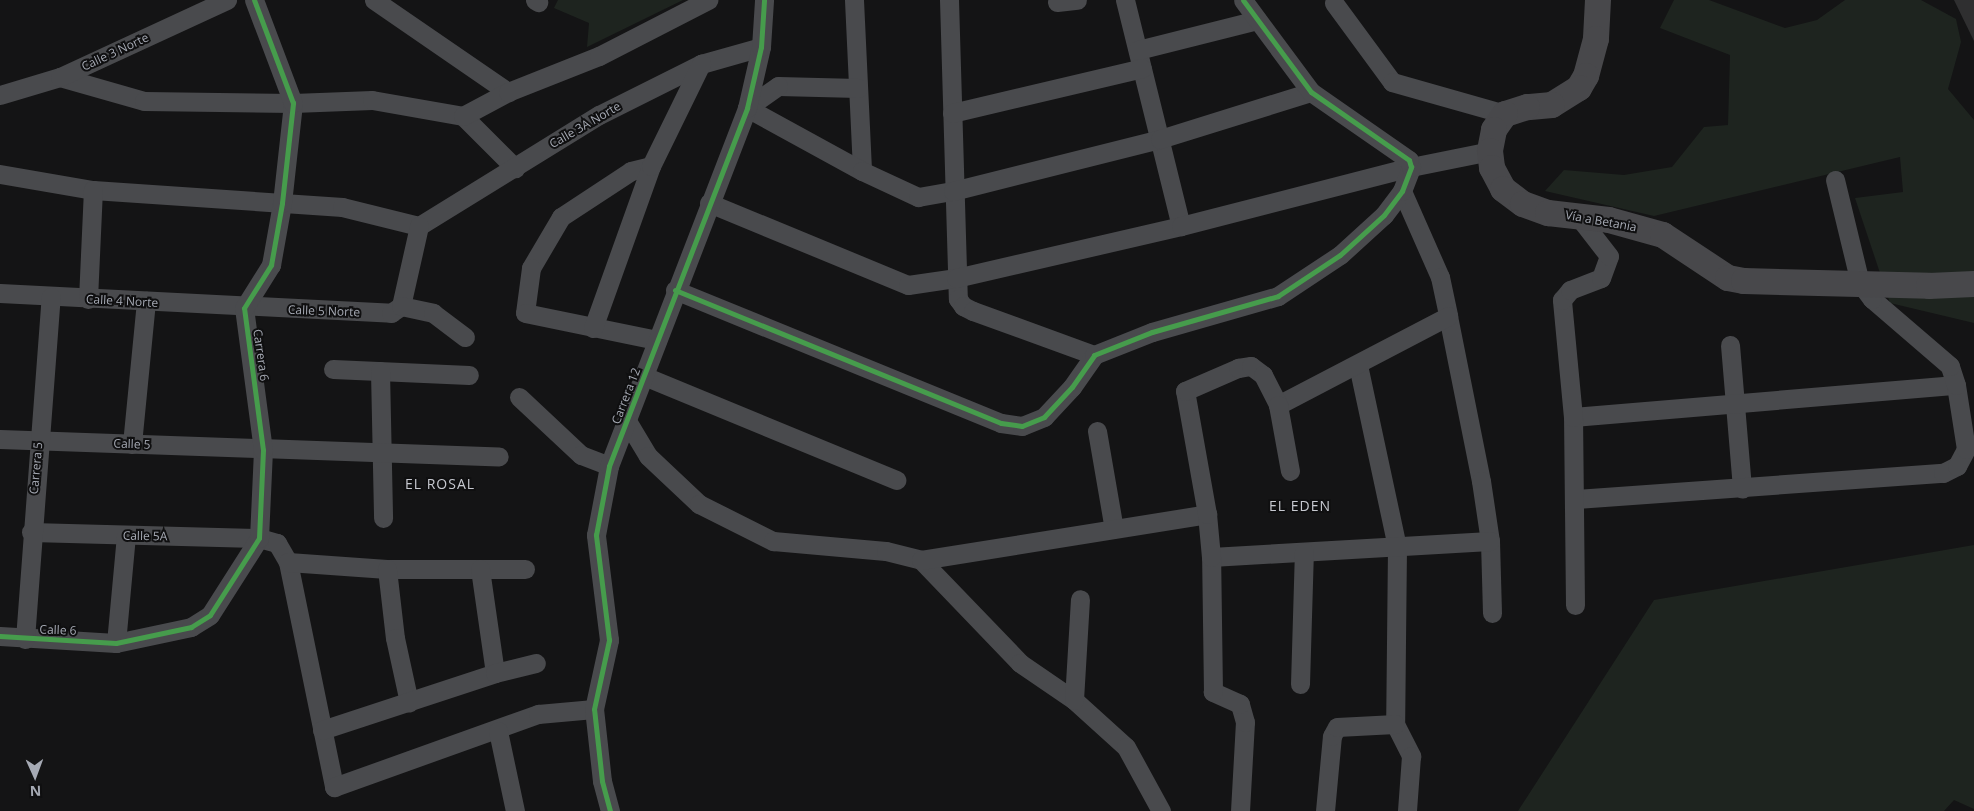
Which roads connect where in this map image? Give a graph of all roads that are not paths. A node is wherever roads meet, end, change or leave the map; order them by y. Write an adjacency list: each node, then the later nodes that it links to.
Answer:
1 (227, 0): 18 (street, Calle 3 Norte)
2 (254, 0): 23 (street)
3 (374, 0): 20 (street)
4 (708, 0): 20 (street)
5 (764, 0): 15 (street, Carrera 12)
6 (854, 0): 19 (street)
7 (948, 0): 25 (street)
8 (1077, 0): 12 (street)
9 (1125, 0): 16 (street)
10 (1242, 0): 14 (street)
11 (1598, 0): 26 (street)
12 (1056, 2)
13 (1334, 3): 26 (street)
14 (1257, 20): 16 (street); 21 (street)
15 (761, 47): 17 (street, Calle 3A Norte); 24 (street, Carrera 12)
16 (1140, 59): 25 (street); 28 (street)
17 (701, 64): 30 (street); 31 (street, Calle 3A Norte)
18 (60, 77): 22 (street, Calle 3 Norte); 23 (street)
19 (858, 88): 24 (street); 33 (street)
20 (508, 92): 27 (street)
21 (1311, 92): 28 (street); 32 (street)
22 (0, 95)
23 (293, 104): 27 (street); 39 (street)
24 (747, 108): 33 (street); 40 (street, Carrera 12)
25 (952, 113): 37 (street)
26 (1505, 114): 29 (street, Vía a Betania)
27 (463, 116): 31 (street)
28 (1160, 139): 37 (street); 43 (street)
29 (1490, 151): 32 (street); 41 (street, Vía a Betania)
30 (651, 166): 55 (street); 55 (street)
31 (515, 168): 42 (street, Calle 3A Norte)
32 (1411, 168): 38 (street); 43 (street)
33 (862, 171): 37 (street)
34 (0, 174): 36 (street)
35 (1835, 180): 45 (street)
36 (93, 190): 39 (street); 50 (street)
37 (953, 191): 44 (street)
38 (1402, 191): 54 (street); 59 (street)
39 (282, 203): 42 (street); 53 (street)
40 (709, 203): 44 (street); 47 (street, Carrera 12)
41 (1578, 216): 45 (street, Vía a Betania); 69 (street)
42 (419, 226): 52 (street)
43 (1181, 226): 44 (street)
44 (956, 278): 59 (street)
45 (1860, 283): 46 (street, Vía a Betania); 65 (street)
46 (1974, 284)
47 (675, 290): 57 (street, Carrera 12); 59 (street)
48 (0, 293): 49 (street, Calle 4 Norte)
49 (51, 297): 50 (street, Calle 4 Norte); 73 (street, Carrera 5)
50 (88, 299): 51 (street, Calle 4 Norte)
51 (146, 301): 53 (street, Calle 4 Norte); 74 (street)
52 (401, 306): 53 (street, Calle 5 Norte); 56 (street)
53 (244, 308): 75 (street, Carrera 6)
54 (1448, 316): 60 (street); 89 (street)
55 (593, 328): 57 (street)
56 (465, 337)
57 (657, 340): 64 (street, Carrera 12)
58 (1730, 345): 67 (street)
59 (1094, 355)
60 (1358, 365): 68 (street); 90 (street)
61 (333, 369): 62 (street)
62 (380, 371): 63 (street); 76 (street)
63 (469, 375)
64 (644, 376): 70 (street, Carrera 12); 80 (street)
65 (1956, 385): 67 (street); 81 (street)
66 (519, 397): 78 (street)
67 (1734, 404): 69 (street); 81 (street)
68 (1278, 405): 79 (street); 83 (street)
69 (1573, 417): 82 (street)
70 (627, 421): 78 (street, Carrera 12); 93 (street)
71 (1097, 431): 85 (street)
72 (0, 439): 73 (street, Calle 5)
73 (38, 442): 74 (street, Calle 5); 86 (street, Carrera 5)
74 (132, 444): 75 (street, Calle 5)
75 (263, 450): 76 (street, Calle 5); 88 (street, Carrera 6)
76 (381, 453): 77 (street, Calle 5); 84 (street)
77 (499, 456)
78 (609, 466): 109 (street, Carrera 12)
79 (1290, 470)
80 (896, 480)
81 (1742, 488): 82 (street)
82 (1576, 499): 99 (street)
83 (1207, 514): 85 (street); 92 (street)
84 (382, 518)
85 (1114, 529): 93 (street)
86 (31, 532): 87 (street, Calle 5A); 102 (street, Carrera 5)
87 (126, 536): 88 (street, Calle 5A); 103 (street)
88 (259, 538): 94 (street); 103 (street, Carrera 6)
89 (1490, 542): 90 (street); 100 (street)
90 (1396, 547): 91 (street); 110 (street)
91 (1304, 552): 92 (street); 106 (street)
92 (1211, 557): 116 (street)
93 (921, 560): 107 (street)
94 (288, 562): 95 (street); 111 (street)
95 (387, 569): 96 (street); 108 (street)
96 (480, 569): 97 (street); 105 (street)
97 (525, 569)
98 (1080, 599): 107 (street)
99 (1575, 605)
100 (1492, 613)
101 (0, 636): 102 (street, Calle 6)
102 (25, 639): 103 (street, Calle 6)
103 (116, 642)
104 (536, 663): 105 (street)
105 (495, 673): 108 (street)
106 (1300, 684)
107 (1074, 700): 115 (street)
108 (410, 702): 111 (street)
109 (594, 709): 112 (street); 114 (street, Carrera 12)
110 (1395, 724): 117 (street); 118 (street)
111 (322, 730): 112 (street)
112 (498, 731): 113 (street)
113 (515, 811)
114 (610, 811)
115 (1161, 811)
116 (1240, 811)
117 (1325, 811)
118 (1406, 811)

